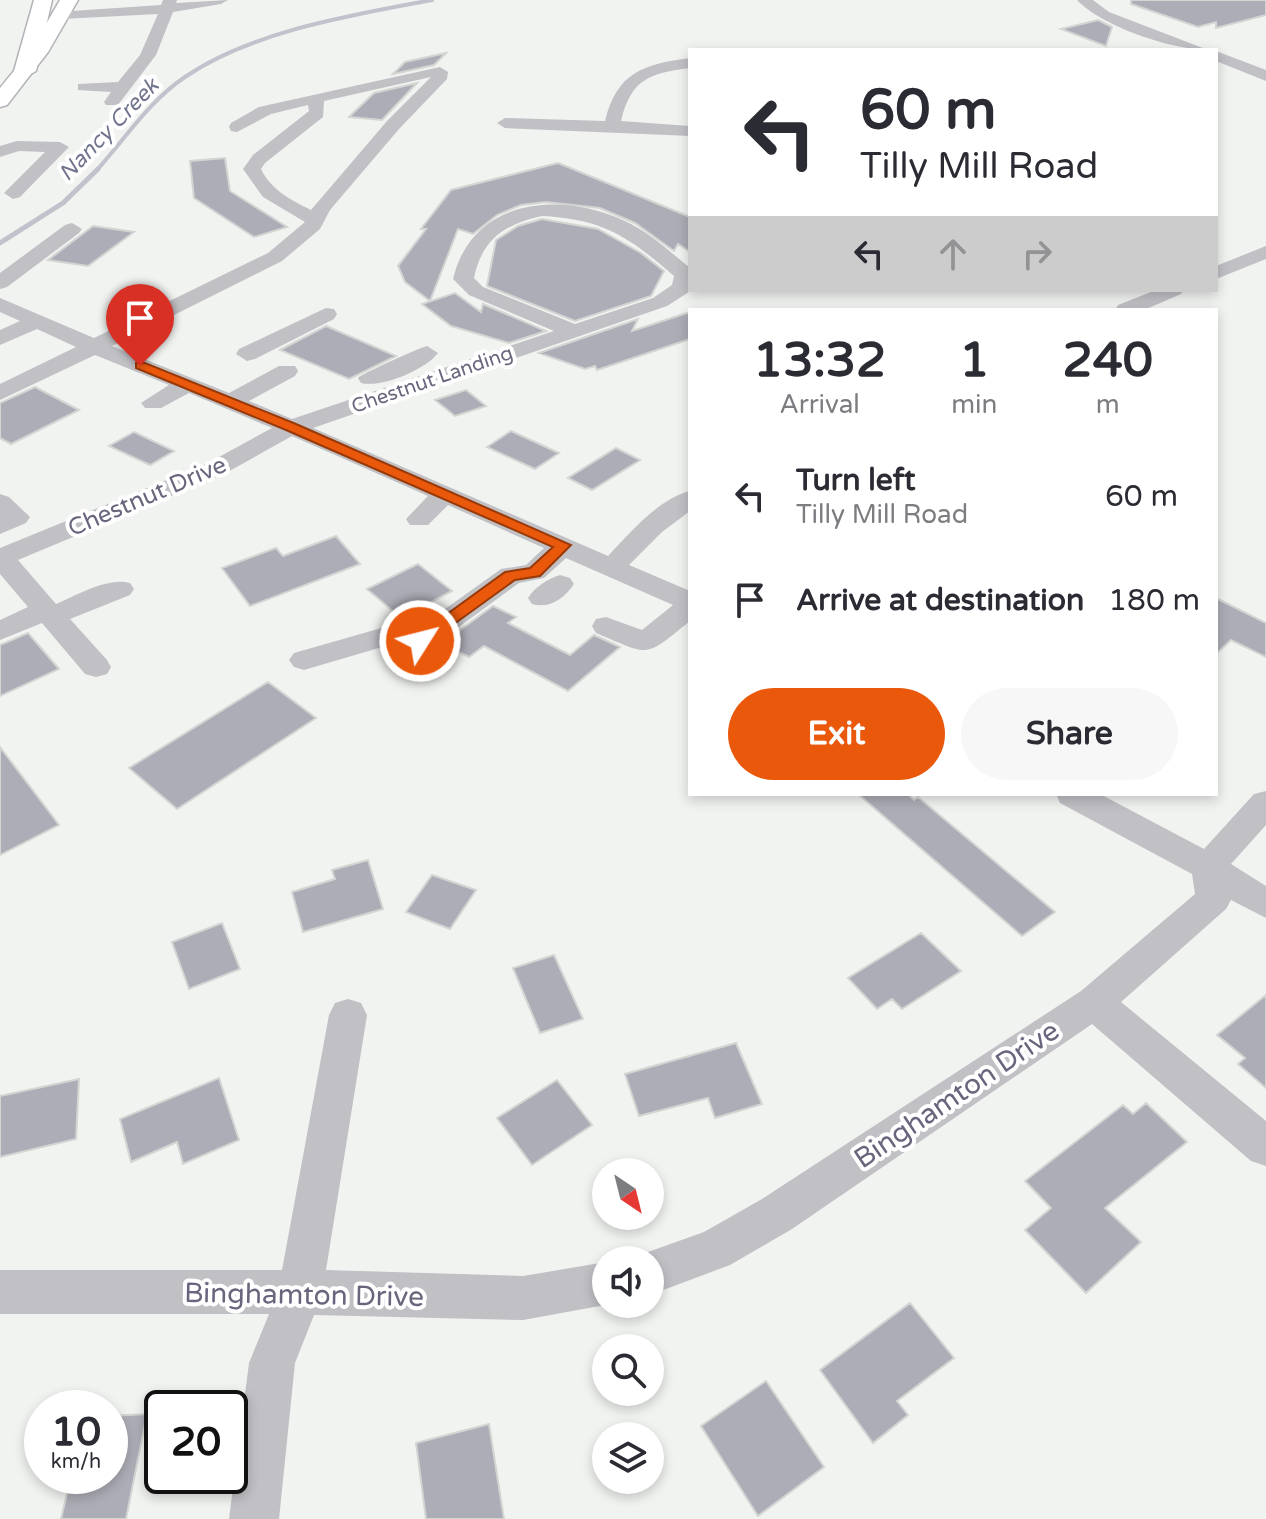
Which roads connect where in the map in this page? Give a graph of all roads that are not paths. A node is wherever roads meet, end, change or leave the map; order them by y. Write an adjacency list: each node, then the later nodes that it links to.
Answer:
1 (43, 0): 9 (highway)
2 (221, 0): 4 (street)
3 (1084, 0): 6 (street)
4 (168, 4): 5 (street); 11 (street)
5 (66, 7): 9 (main road)
6 (1195, 48)
7 (1218, 57): 10 (street)
8 (688, 63): 15 (street)
9 (25, 71): 13 (main road)
10 (1266, 76)
11 (84, 87)
12 (316, 98): 16 (street); 20 (street); 20 (street)
13 (0, 101)
14 (505, 123): 15 (street)
15 (612, 126): 17 (street)
16 (237, 127)
17 (688, 131)
18 (0, 152): 19 (street)
19 (4, 193)
20 (315, 220): 32 (street)
21 (72, 229): 24 (street)
22 (1266, 252): 23 (street)
23 (1218, 272)
24 (0, 283)
25 (1167, 292): 27 (street)
26 (0, 304): 29 (street)
27 (1125, 304)
28 (326, 314): 34 (street)
29 (37, 321): 31 (street); 32 (street)
30 (574, 331): 30 (street, Chestnut Landing); 41 (street, Chestnut Landing)
31 (0, 338)
32 (93, 346): 36 (street); 38 (street)
33 (427, 353): 37 (street)
34 (247, 354)
35 (287, 371): 39 (street)
36 (187, 385): 39 (street); 40 (street)
37 (335, 389)
38 (0, 393)
39 (231, 402): 41 (street)
40 (153, 403)
41 (291, 427): 42 (street); 48 (street, Chestnut Drive)
42 (445, 494): 45 (street); 47 (street)
43 (688, 500): 49 (street)
44 (0, 502): 46 (street)
45 (419, 519)
46 (0, 526)
47 (553, 541): 49 (street); 56 (street)
48 (0, 558): 53 (street)
49 (612, 567): 51 (street)
50 (120, 589): 53 (street)
51 (688, 603)
52 (688, 606): 54 (street)
53 (49, 613): 55 (street); 57 (street)
54 (606, 626)
55 (0, 631)
56 (304, 660)
57 (96, 667)
58 (1076, 796): 60 (street)
59 (1266, 803): 60 (street)
60 (1208, 867): 61 (street); 62 (street, Binghamton Drive)
61 (1266, 904)
62 (1094, 1002): 64 (street); 65 (street, Binghamton Drive)
63 (348, 1015): 68 (street)
64 (1266, 1147)
65 (664, 1268)
66 (592, 1286): 68 (street, Binghamton Drive)
67 (0, 1292): 68 (street, Binghamton Drive)
68 (300, 1292): 69 (street)
69 (254, 1519)

